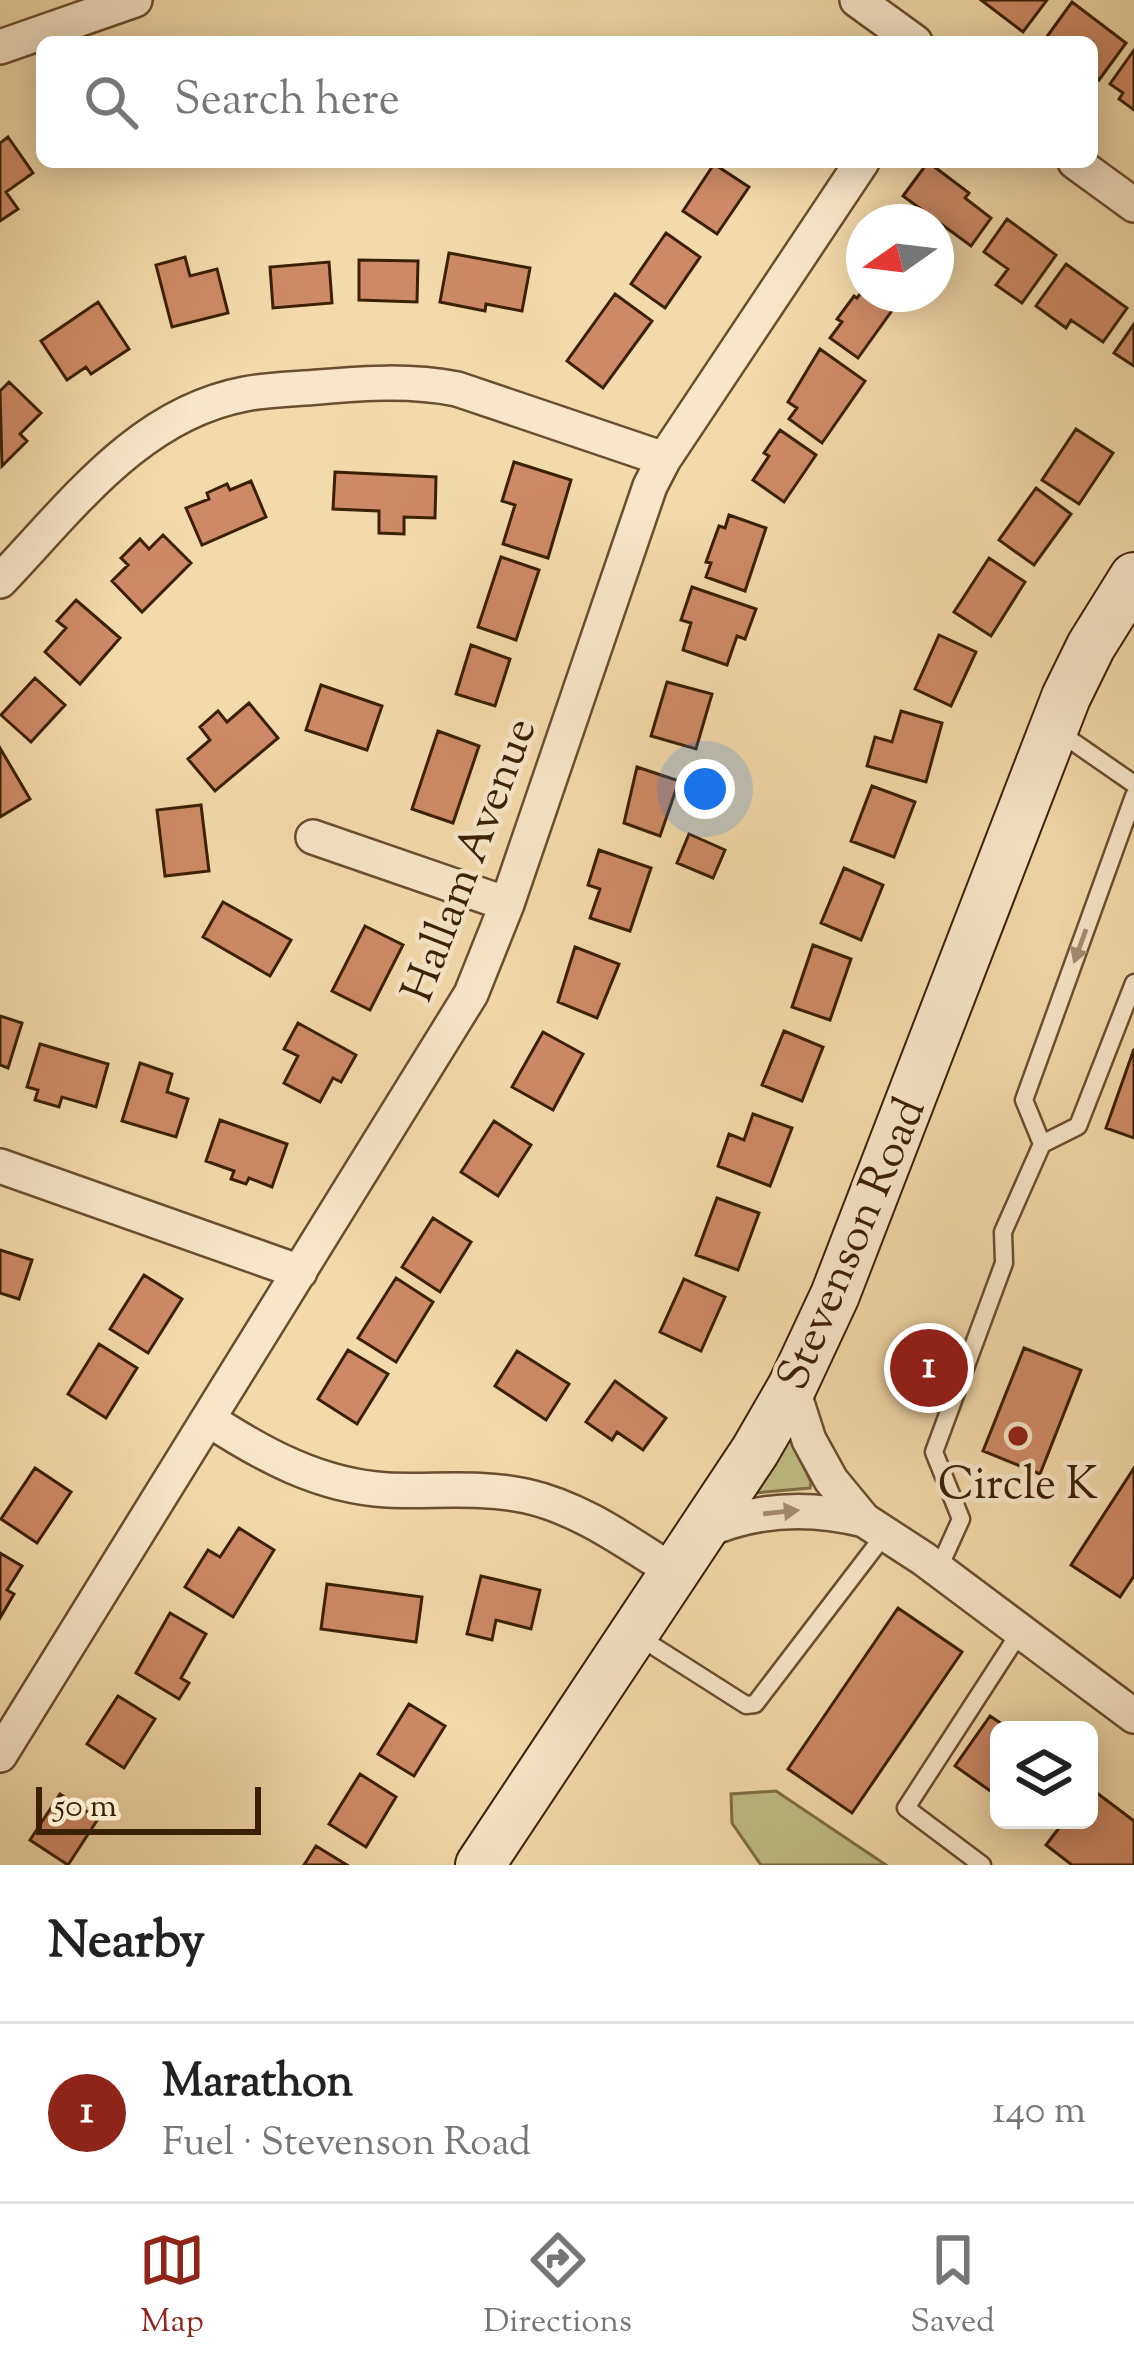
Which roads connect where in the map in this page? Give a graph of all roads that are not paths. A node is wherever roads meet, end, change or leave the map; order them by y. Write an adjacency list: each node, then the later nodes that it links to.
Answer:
1 (135, 0): 4 (street)
2 (857, 0): 3 (street)
3 (907, 36)
4 (0, 47)
5 (858, 168): 8 (street, Hallam Avenue)
6 (1084, 168): 7 (street)
7 (1134, 206)
8 (664, 459): 10 (street); 15 (street, Hallam Avenue)
9 (1134, 577): 11 (main road, Stevenson Road)
10 (0, 581)
11 (1054, 728): 12 (lane); 20 (main road, Stevenson Road)
12 (1134, 784)
13 (1134, 796): 17 (lane, one-way to 17)
14 (313, 837): 15 (street)
15 (507, 904): 19 (street, Hallam Avenue)
16 (1134, 983): 17 (lane)
17 (1042, 1144): 24 (lane)
18 (0, 1166): 19 (street)
19 (300, 1272): 21 (street, Hallam Avenue)
20 (792, 1388): 22 (street); 23 (main road, Stevenson Road)
21 (208, 1419): 25 (street); 29 (street, Hallam Avenue)
22 (875, 1527): 23 (street, one-way to 22); 24 (street); 27 (lane)
23 (701, 1533): 25 (main road, Stevenson Road)
24 (938, 1570): 26 (street)
25 (674, 1572): 27 (main road, Stevenson Road)
26 (1020, 1632): 28 (street); 31 (lane)
27 (634, 1634): 30 (main road, Stevenson Road)
28 (1131, 1707)
29 (0, 1755)
30 (480, 1865)
31 (982, 1865)

